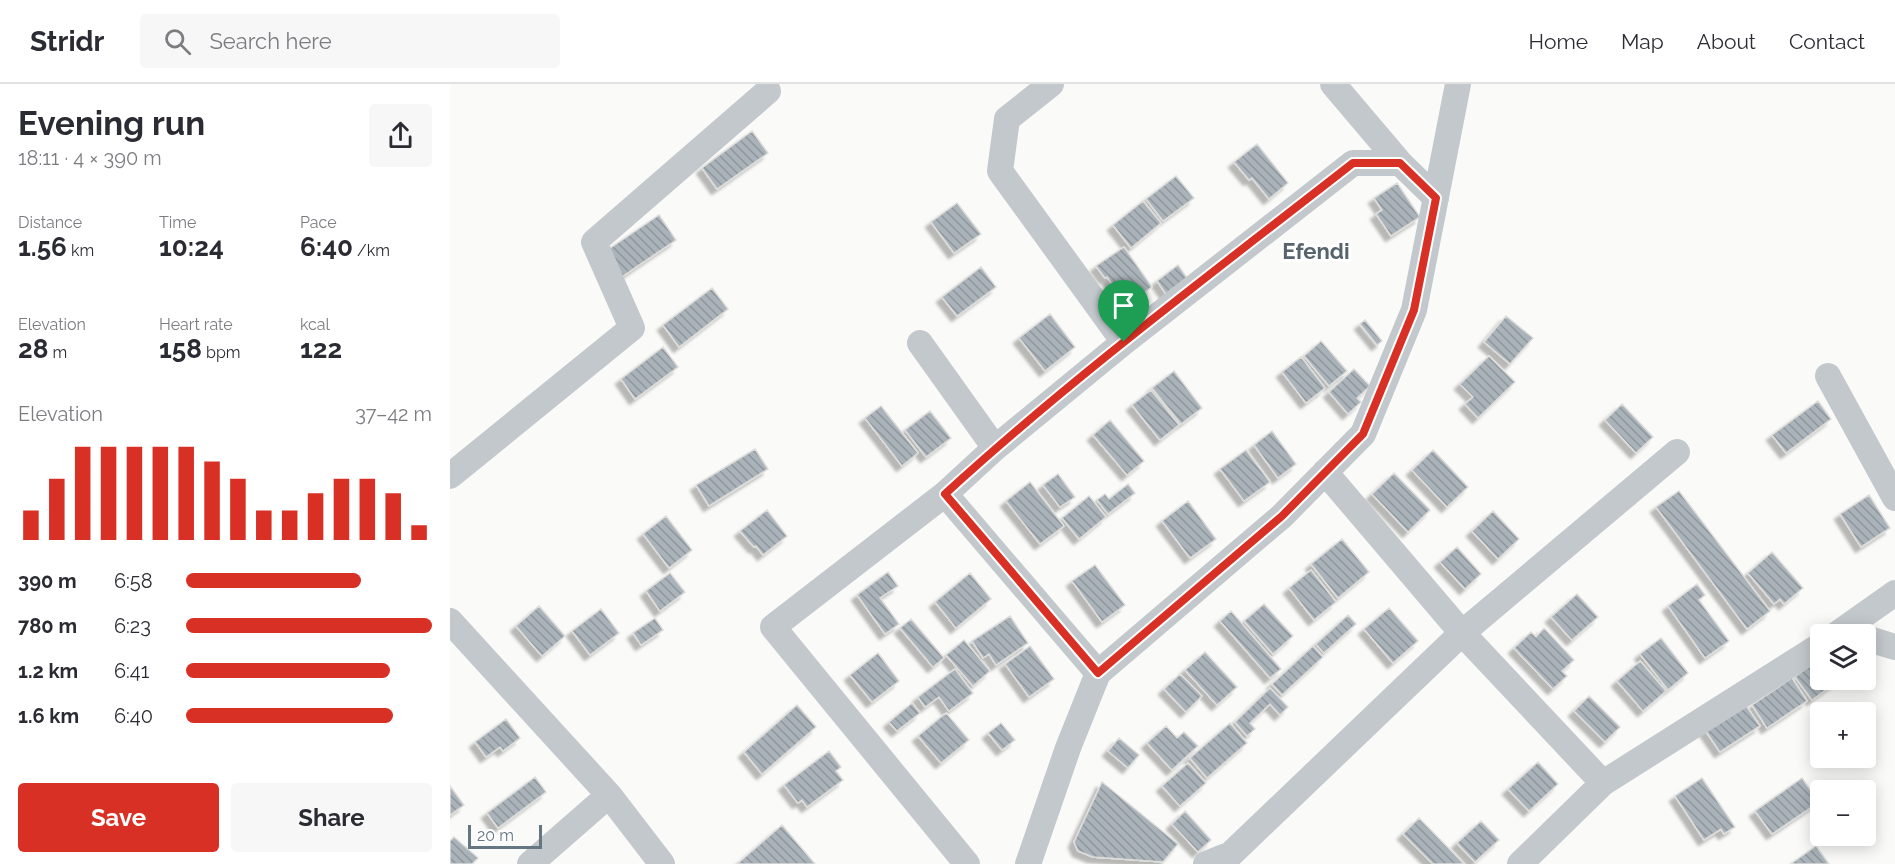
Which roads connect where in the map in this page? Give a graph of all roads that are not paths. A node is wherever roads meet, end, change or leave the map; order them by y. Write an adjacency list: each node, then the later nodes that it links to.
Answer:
1 (1051, 84): 7 (street)
2 (1333, 84): 5 (street)
3 (1458, 84): 6 (street)
4 (768, 91): 13 (street)
5 (1400, 163): 6 (street); 7 (street)
6 (1436, 198): 12 (street)
7 (1124, 342): 10 (street)
8 (920, 343): 10 (street)
9 (1828, 376): 15 (street)
10 (994, 448): 14 (street)
11 (1677, 452): 19 (street)
12 (1325, 472): 19 (street); 23 (street)
13 (450, 476)
14 (945, 494): 23 (street); 28 (street)
15 (1895, 498)
16 (1895, 593): 18 (street)
17 (450, 621): 25 (street)
18 (1861, 624)
19 (1462, 633): 24 (street); 30 (street)
20 (1876, 642): 21 (street)
21 (1895, 647)
22 (1810, 652): 24 (street)
23 (1098, 673): 29 (street)
24 (1603, 783): 31 (street)
25 (609, 795): 26 (street); 27 (street)
26 (530, 864)
27 (662, 864)
28 (967, 864)
29 (1028, 864)
30 (1206, 864)
31 (1520, 864)

